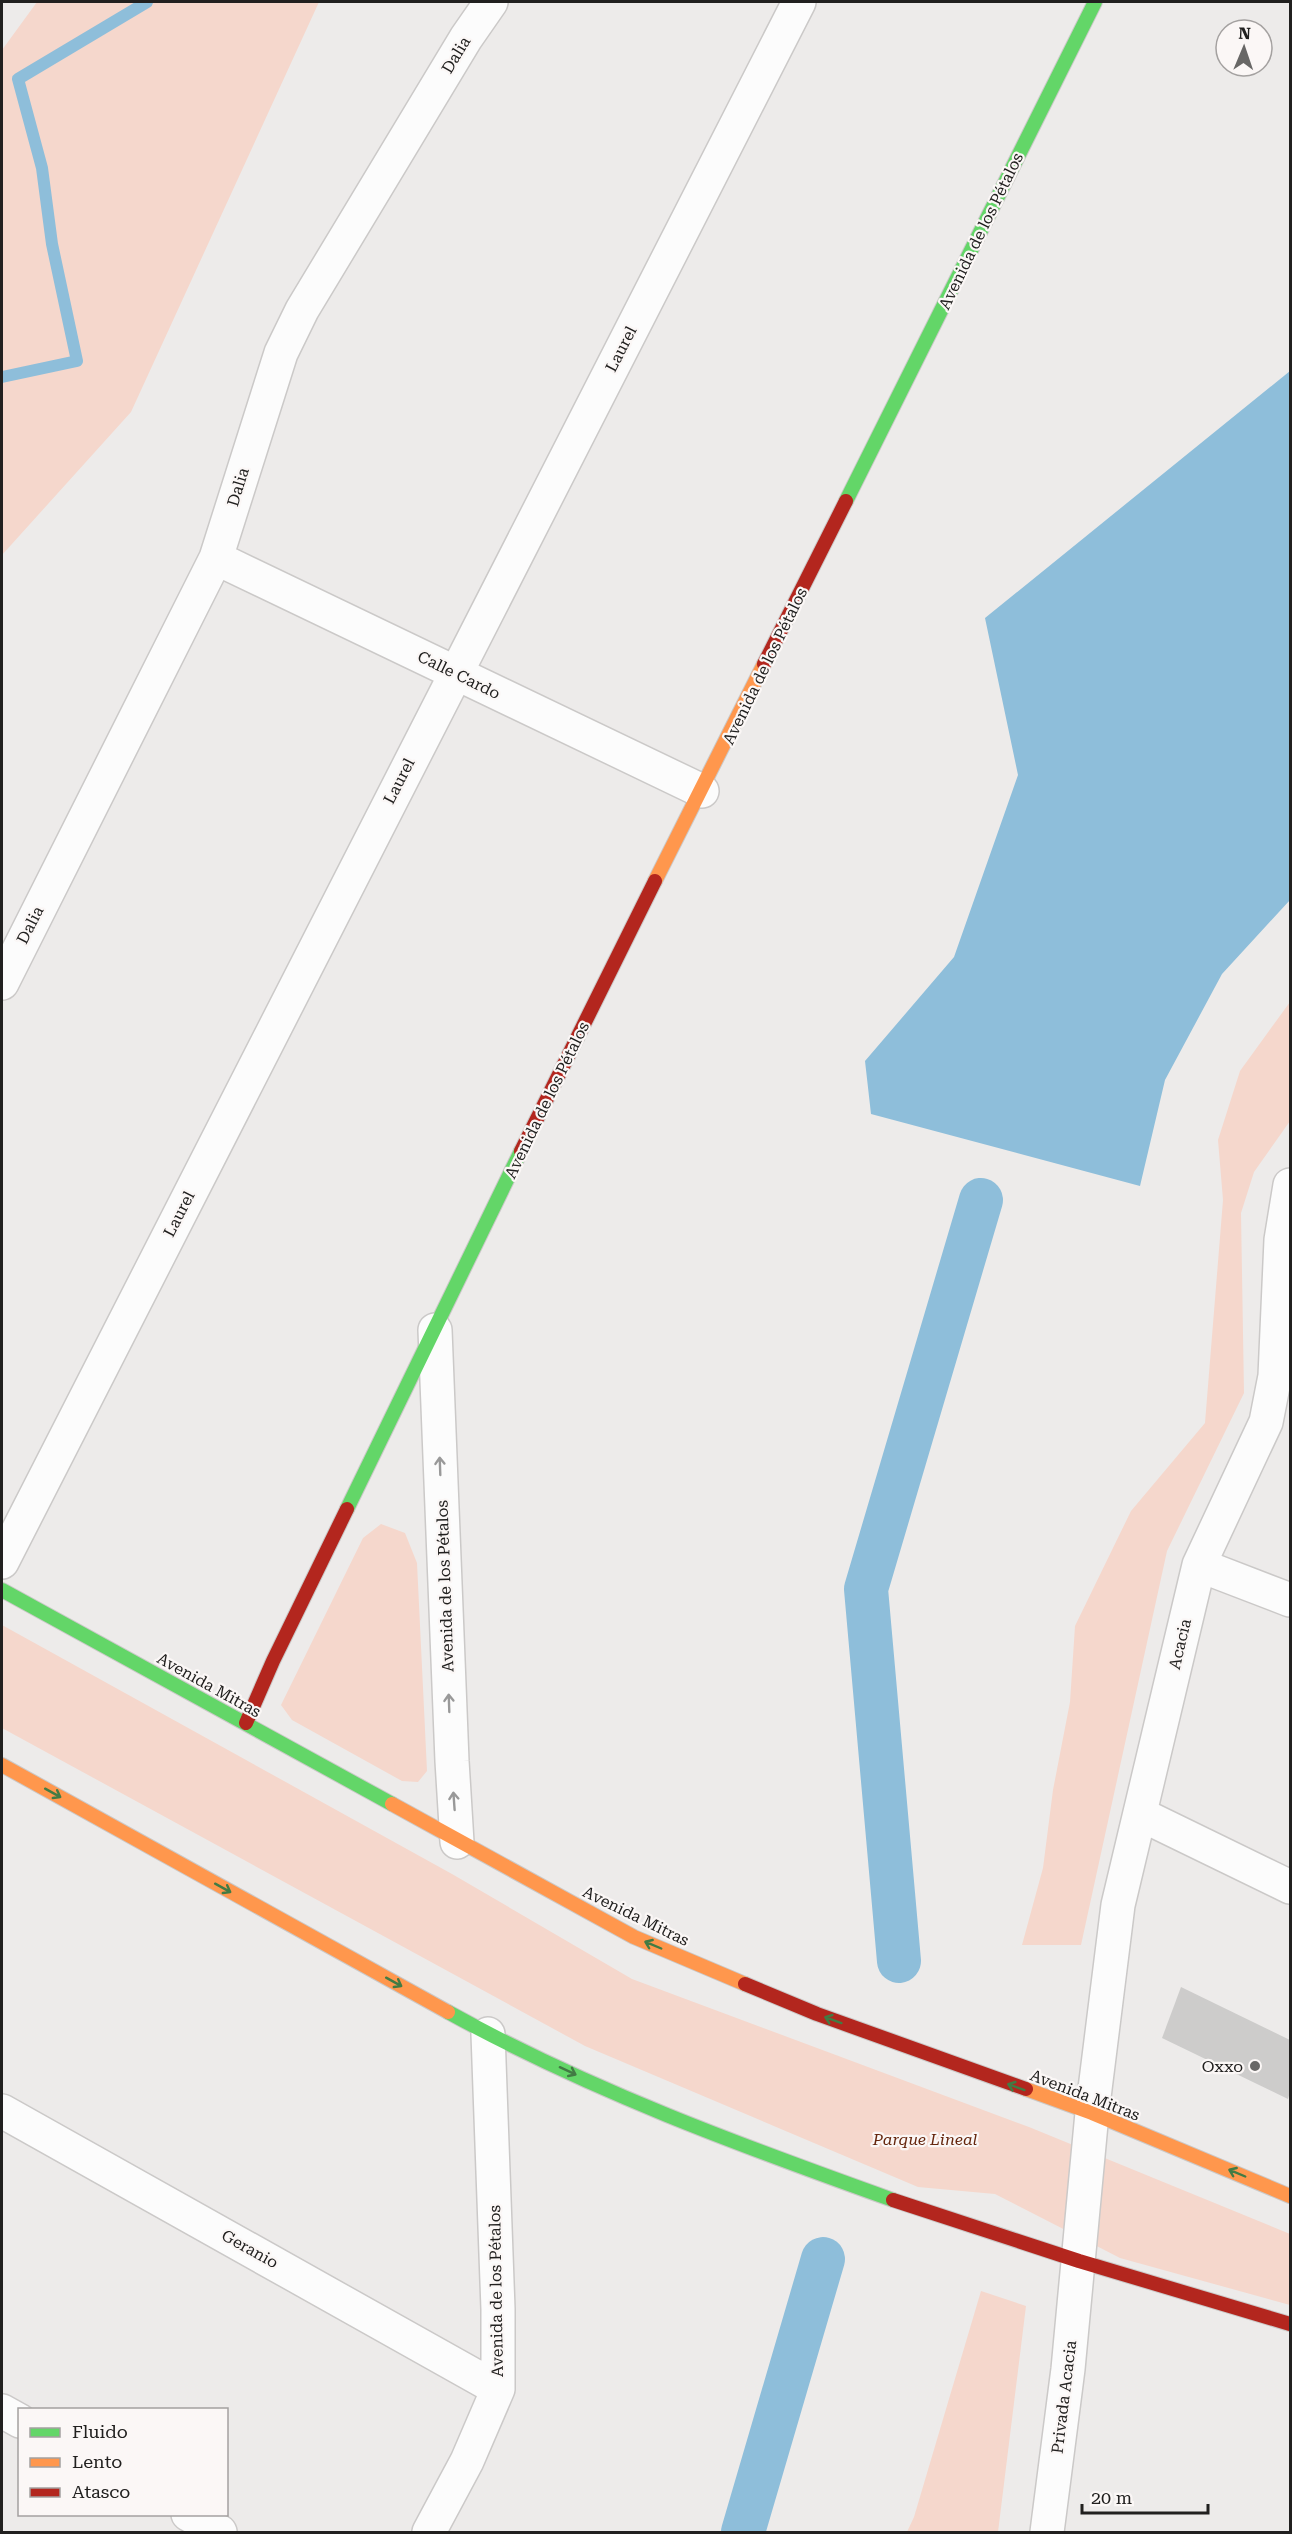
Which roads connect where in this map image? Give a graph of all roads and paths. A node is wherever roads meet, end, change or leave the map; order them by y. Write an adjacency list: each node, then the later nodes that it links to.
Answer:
1 (491, 2): 4 (street, Dalia)
2 (799, 2): 5 (street, Laurel)
3 (1095, 2): 6 (street, Avenida de los Pétalos)
4 (216, 558): 5 (street, Calle Cardo); 7 (street, Dalia)
5 (454, 673): 6 (street, Calle Cardo); 11 (street, Laurel)
6 (702, 791): 10 (street, Avenida de los Pétalos)
7 (2, 983)
8 (1290, 1185): 9 (street, Acacia)
9 (1284, 1315): 12 (street, Acacia)
10 (435, 1330): 15 (street, Avenida de los Pétalos); 18 (street, Avenida de los Pétalos, one-way to 10)
11 (2, 1562)
12 (1198, 1565): 14 (street); 17 (street, Acacia)
13 (2, 1590): 15 (street, Avenida Mitras)
14 (1290, 1600)
15 (246, 1723): 18 (street, Avenida Mitras)
16 (2, 1765): 20 (street, one-way to 20)
17 (1140, 1814): 19 (street); 22 (street, Acacia)
18 (457, 1842): 22 (street, Avenida Mitras, one-way to 18)
19 (1290, 1887)
20 (488, 2034): 24 (street, one-way to 24); 26 (street, Avenida de los Pétalos)
21 (2, 2111): 26 (street, Geranio)
22 (1092, 2114): 23 (street, Avenida Mitras, one-way to 22); 24 (street, Privada Acacia)
23 (1290, 2196)
24 (1079, 2261): 25 (street); 32 (street, Privada Acacia)
25 (1290, 2324)
26 (498, 2389): 31 (street, Avenida de los Pétalos)
27 (2, 2411): 28 (street)
28 (18, 2420)
29 (192, 2516): 30 (street)
30 (220, 2532)
31 (429, 2532)
32 (1047, 2532)

